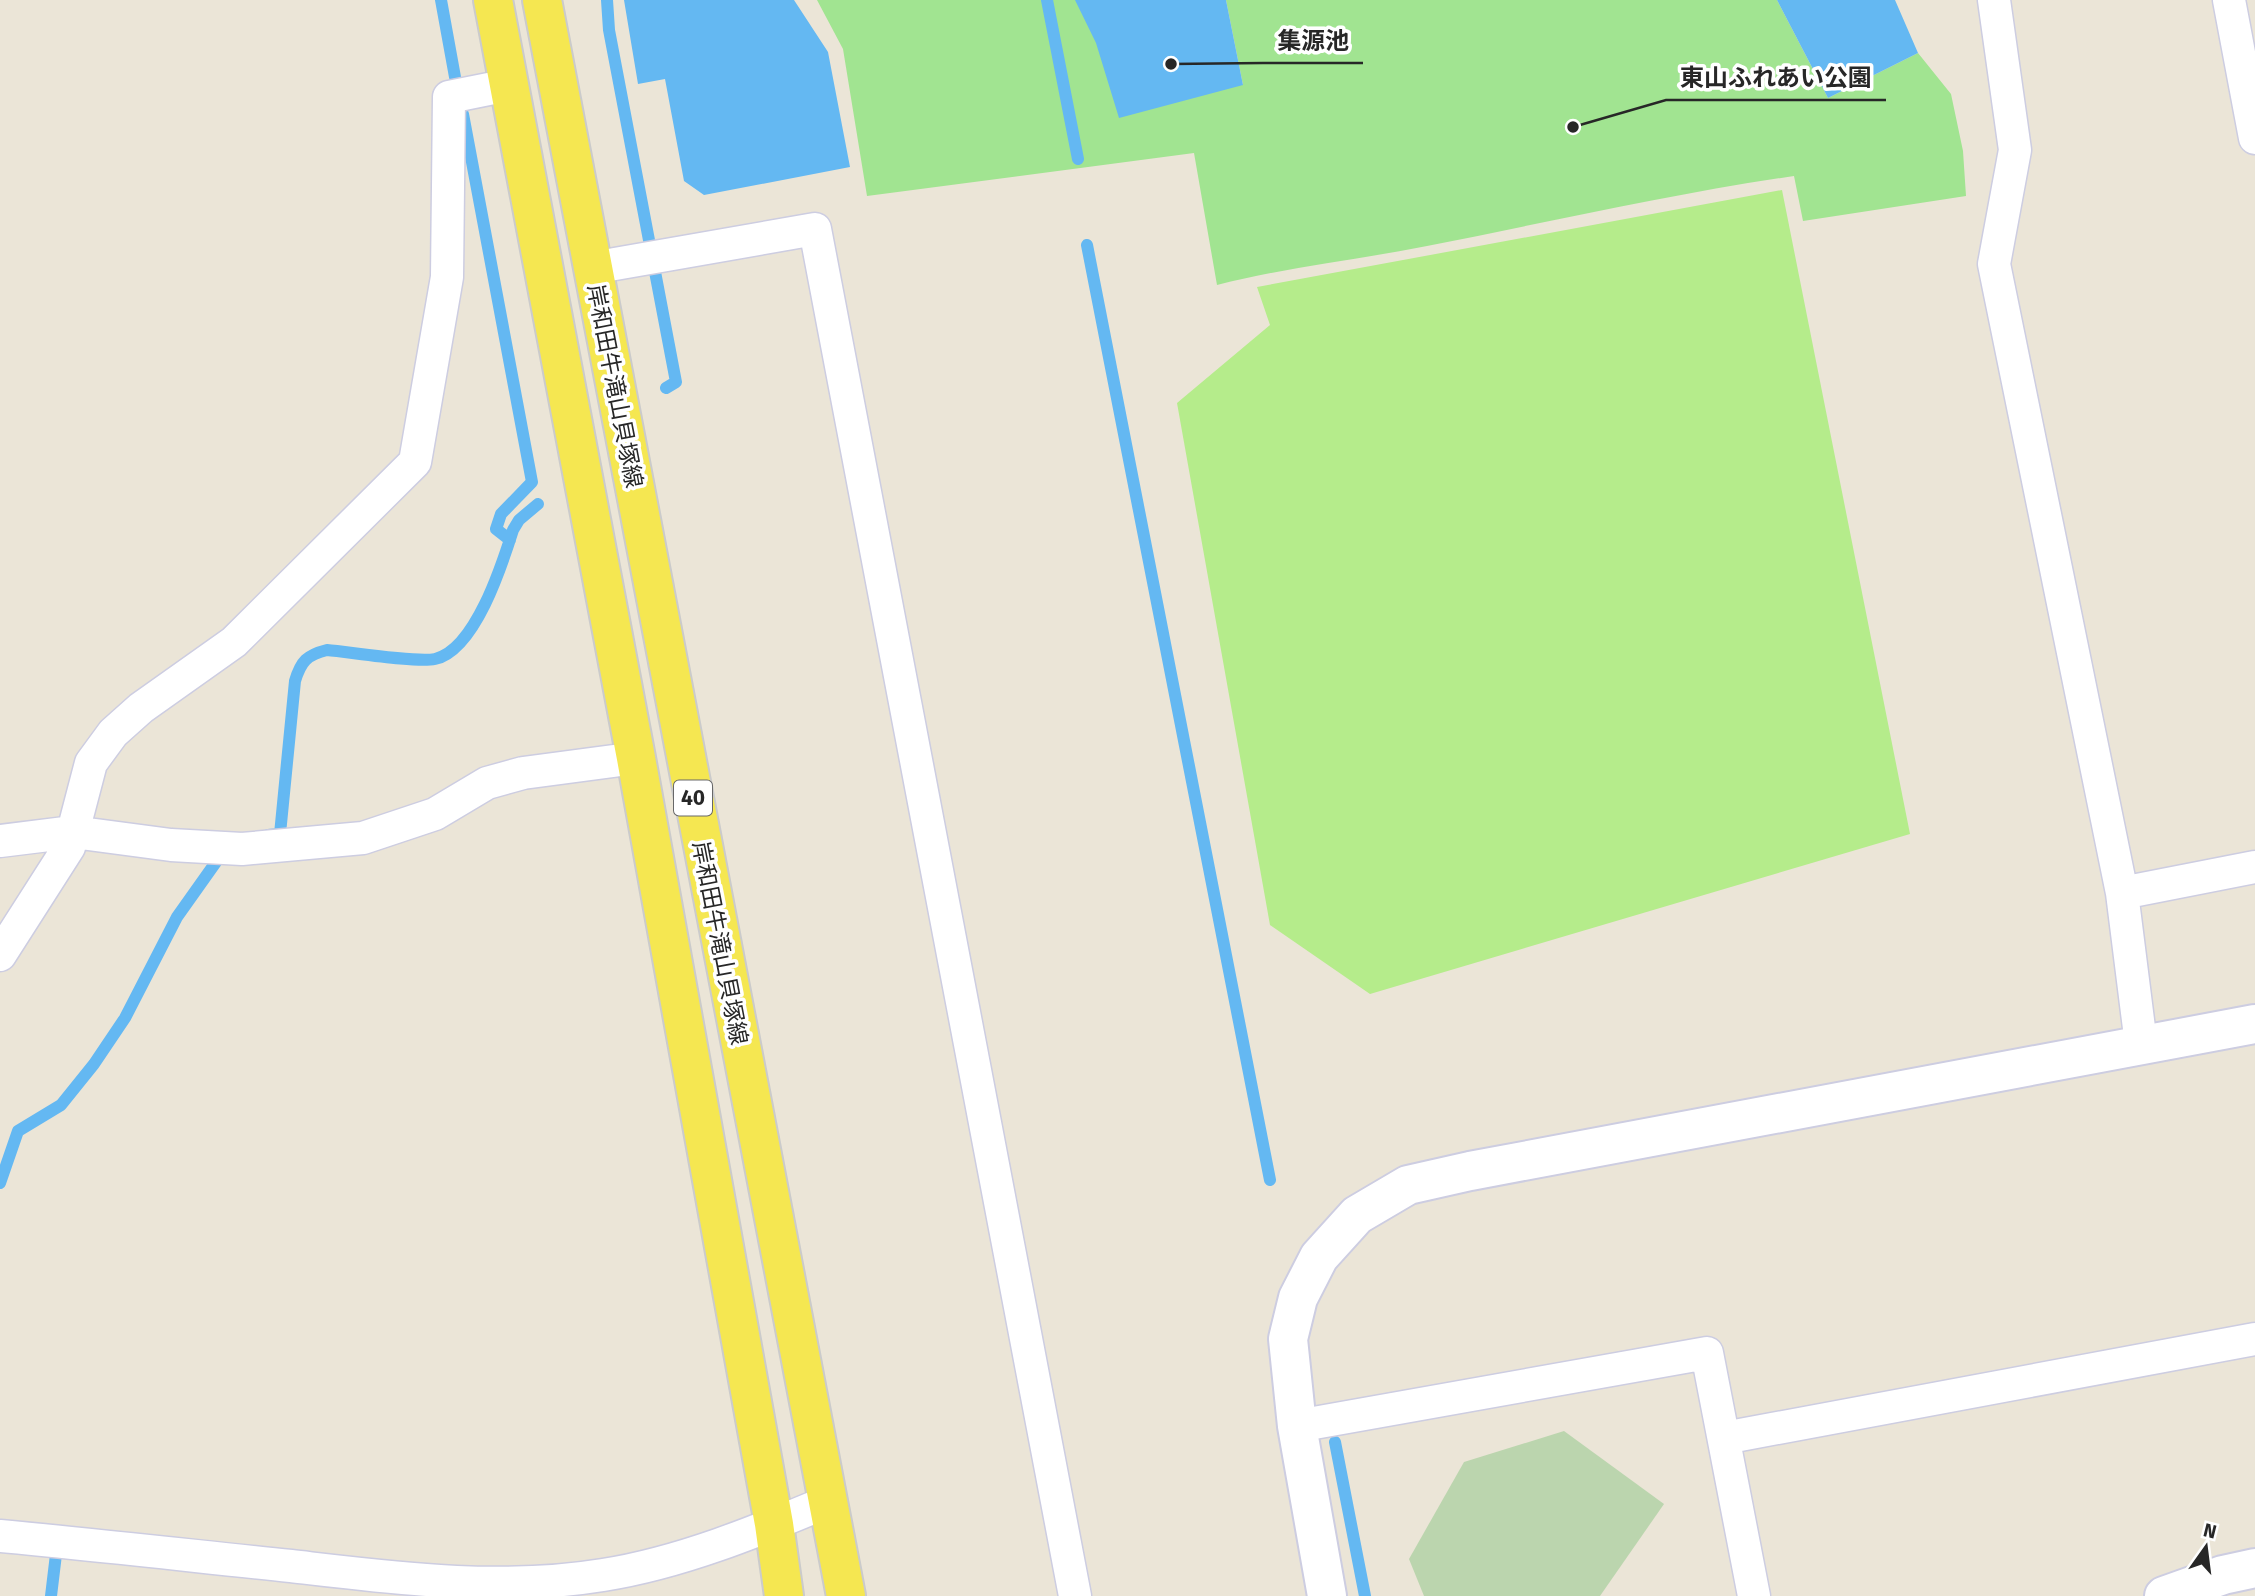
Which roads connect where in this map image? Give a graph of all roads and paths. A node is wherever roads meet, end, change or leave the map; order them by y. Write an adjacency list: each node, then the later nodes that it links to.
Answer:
1 (494, 0): 5 (main road, 岸和田牛滝山貝塚線 / 40)
2 (542, 0): 7 (main road, 岸和田牛滝山貝塚線 / 40)
3 (1994, 0): 12 (street)
4 (2229, 0): 6 (street)
5 (509, 85): 8 (main road, 岸和田牛滝山貝塚線 / 40); 9 (street)
6 (2255, 138)
7 (592, 268): 19 (main road, 岸和田牛滝山貝塚線 / 40); 25 (street)
8 (636, 758): 9 (street); 20 (main road, 岸和田牛滝山貝塚線 / 40)
9 (73, 832): 10 (street); 13 (street)
10 (0, 841)
11 (2255, 867): 12 (street)
12 (2122, 893): 15 (street)
13 (0, 955)
14 (2255, 1024): 15 (street)
15 (2141, 1044): 17 (street)
16 (2255, 1339): 18 (street)
17 (1297, 1426): 18 (street); 26 (street)
18 (1724, 1438): 27 (street)
19 (829, 1500): 20 (street); 24 (main road, 岸和田牛滝山貝塚線 / 40)
20 (774, 1524): 21 (street); 23 (main road, 岸和田牛滝山貝塚線 / 40)
21 (0, 1536)
22 (2255, 1568): 28 (street)
23 (784, 1596)
24 (846, 1596)
25 (1075, 1596)
26 (1326, 1596)
27 (1754, 1596)
28 (2164, 1596)

